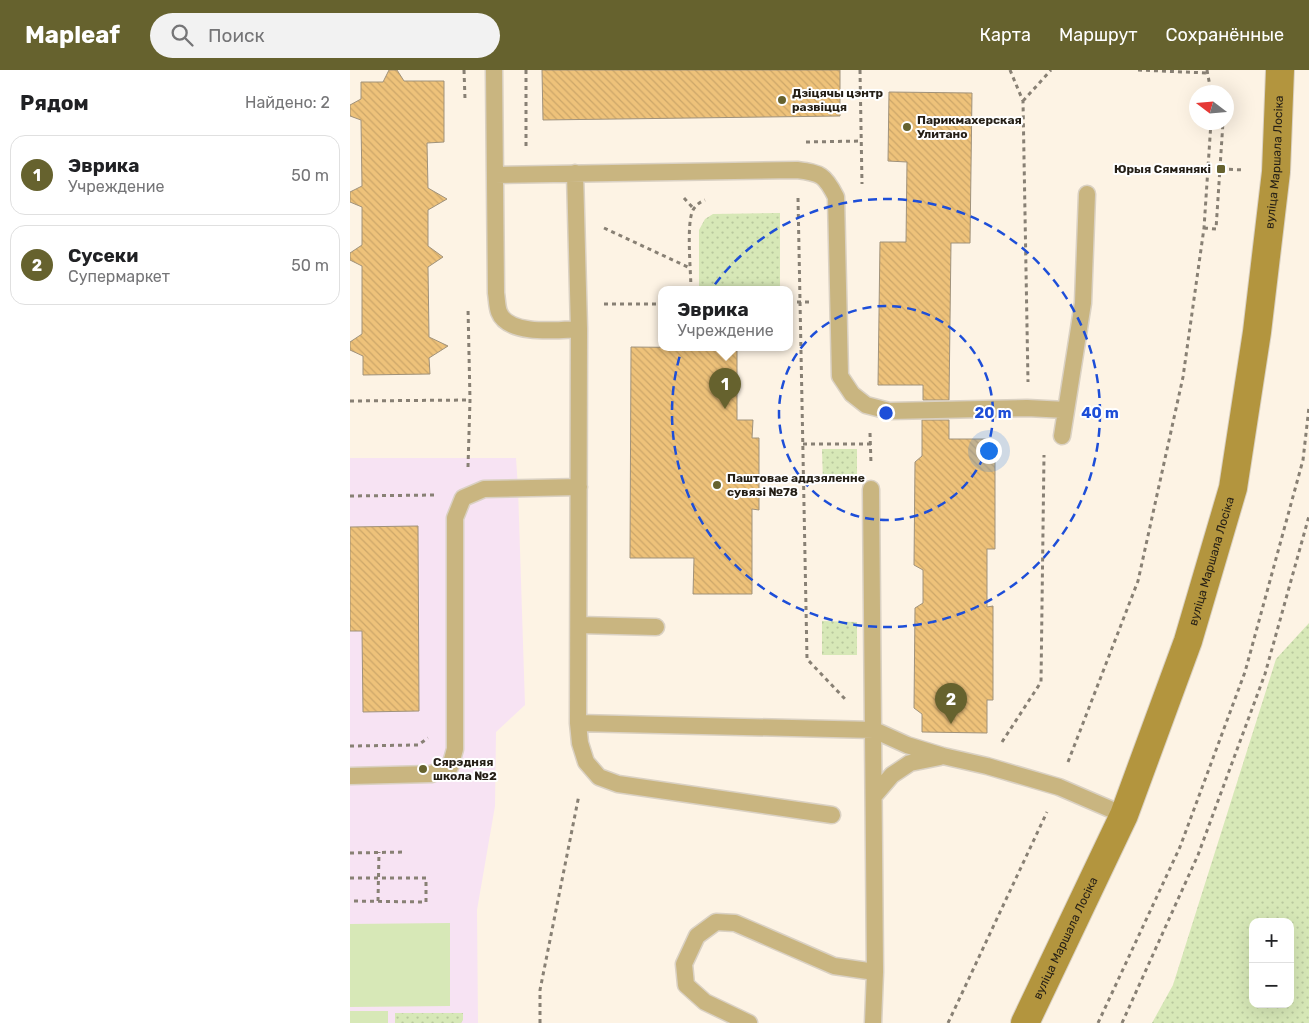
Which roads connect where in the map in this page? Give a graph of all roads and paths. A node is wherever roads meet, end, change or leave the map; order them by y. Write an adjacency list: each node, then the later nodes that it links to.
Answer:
1 (494, 70): 14 (lane)
2 (526, 70): 11 (path)
3 (1051, 70): 8 (path)
4 (1138, 70): 6 (path)
5 (1280, 70): 49 (main road, вуліца Маршала Лосіка)
6 (1207, 72): 7 (path)
7 (1210, 85)
8 (1023, 101)
9 (1210, 130): 18 (path)
10 (1222, 130): 18 (path)
11 (526, 148)
12 (797, 170): 13 (lane); 25 (lane); 29 (path)
13 (575, 173): 14 (lane); 17 (lane)
14 (495, 175): 23 (lane)
15 (1087, 194): 27 (lane)
16 (710, 199): 19 (path)
17 (576, 215): 19 (path); 21 (lane)
18 (1204, 228): 46 (path)
19 (690, 268): 20 (path)
20 (691, 286)
21 (578, 304): 22 (path); 23 (lane)
22 (658, 304)
23 (579, 330): 32 (lane)
24 (350, 401): 31 (path)
25 (866, 405): 27 (lane); 30 (path)
26 (1309, 407): 63 (path)
27 (1066, 410): 28 (lane)
28 (1062, 436)
29 (802, 444): 30 (path); 40 (path)
30 (871, 444): 33 (path)
31 (467, 473)
32 (579, 487): 37 (lane); 45 (lane)
33 (871, 489): 40 (lane)
34 (437, 495): 35 (path)
35 (350, 496)
36 (1309, 516): 64 (path)
37 (579, 625): 38 (lane); 39 (lane)
38 (656, 627)
39 (578, 723): 40 (lane); 44 (lane)
40 (874, 730): 43 (lane); 47 (lane)
41 (430, 736): 42 (path)
42 (350, 746)
43 (943, 756): 46 (lane); 47 (lane)
44 (586, 762): 48 (lane); 58 (path)
45 (350, 776)
46 (1059, 787): 49 (lane); 61 (path)
47 (874, 796): 57 (lane)
48 (832, 815)
49 (1124, 815): 62 (main road, вуліца Маршала Лосіка)
50 (379, 852): 51 (path); 52 (path); 54 (path)
51 (405, 852)
52 (350, 853)
53 (350, 878): 54 (path)
54 (378, 878): 56 (path); 56 (path)
55 (350, 901): 56 (path)
56 (378, 901)
57 (875, 972): 59 (lane); 60 (lane)
58 (540, 1023)
59 (750, 1023)
60 (873, 1023)
61 (948, 1023)
62 (1025, 1023)
63 (1098, 1023)
64 (1122, 1023)

